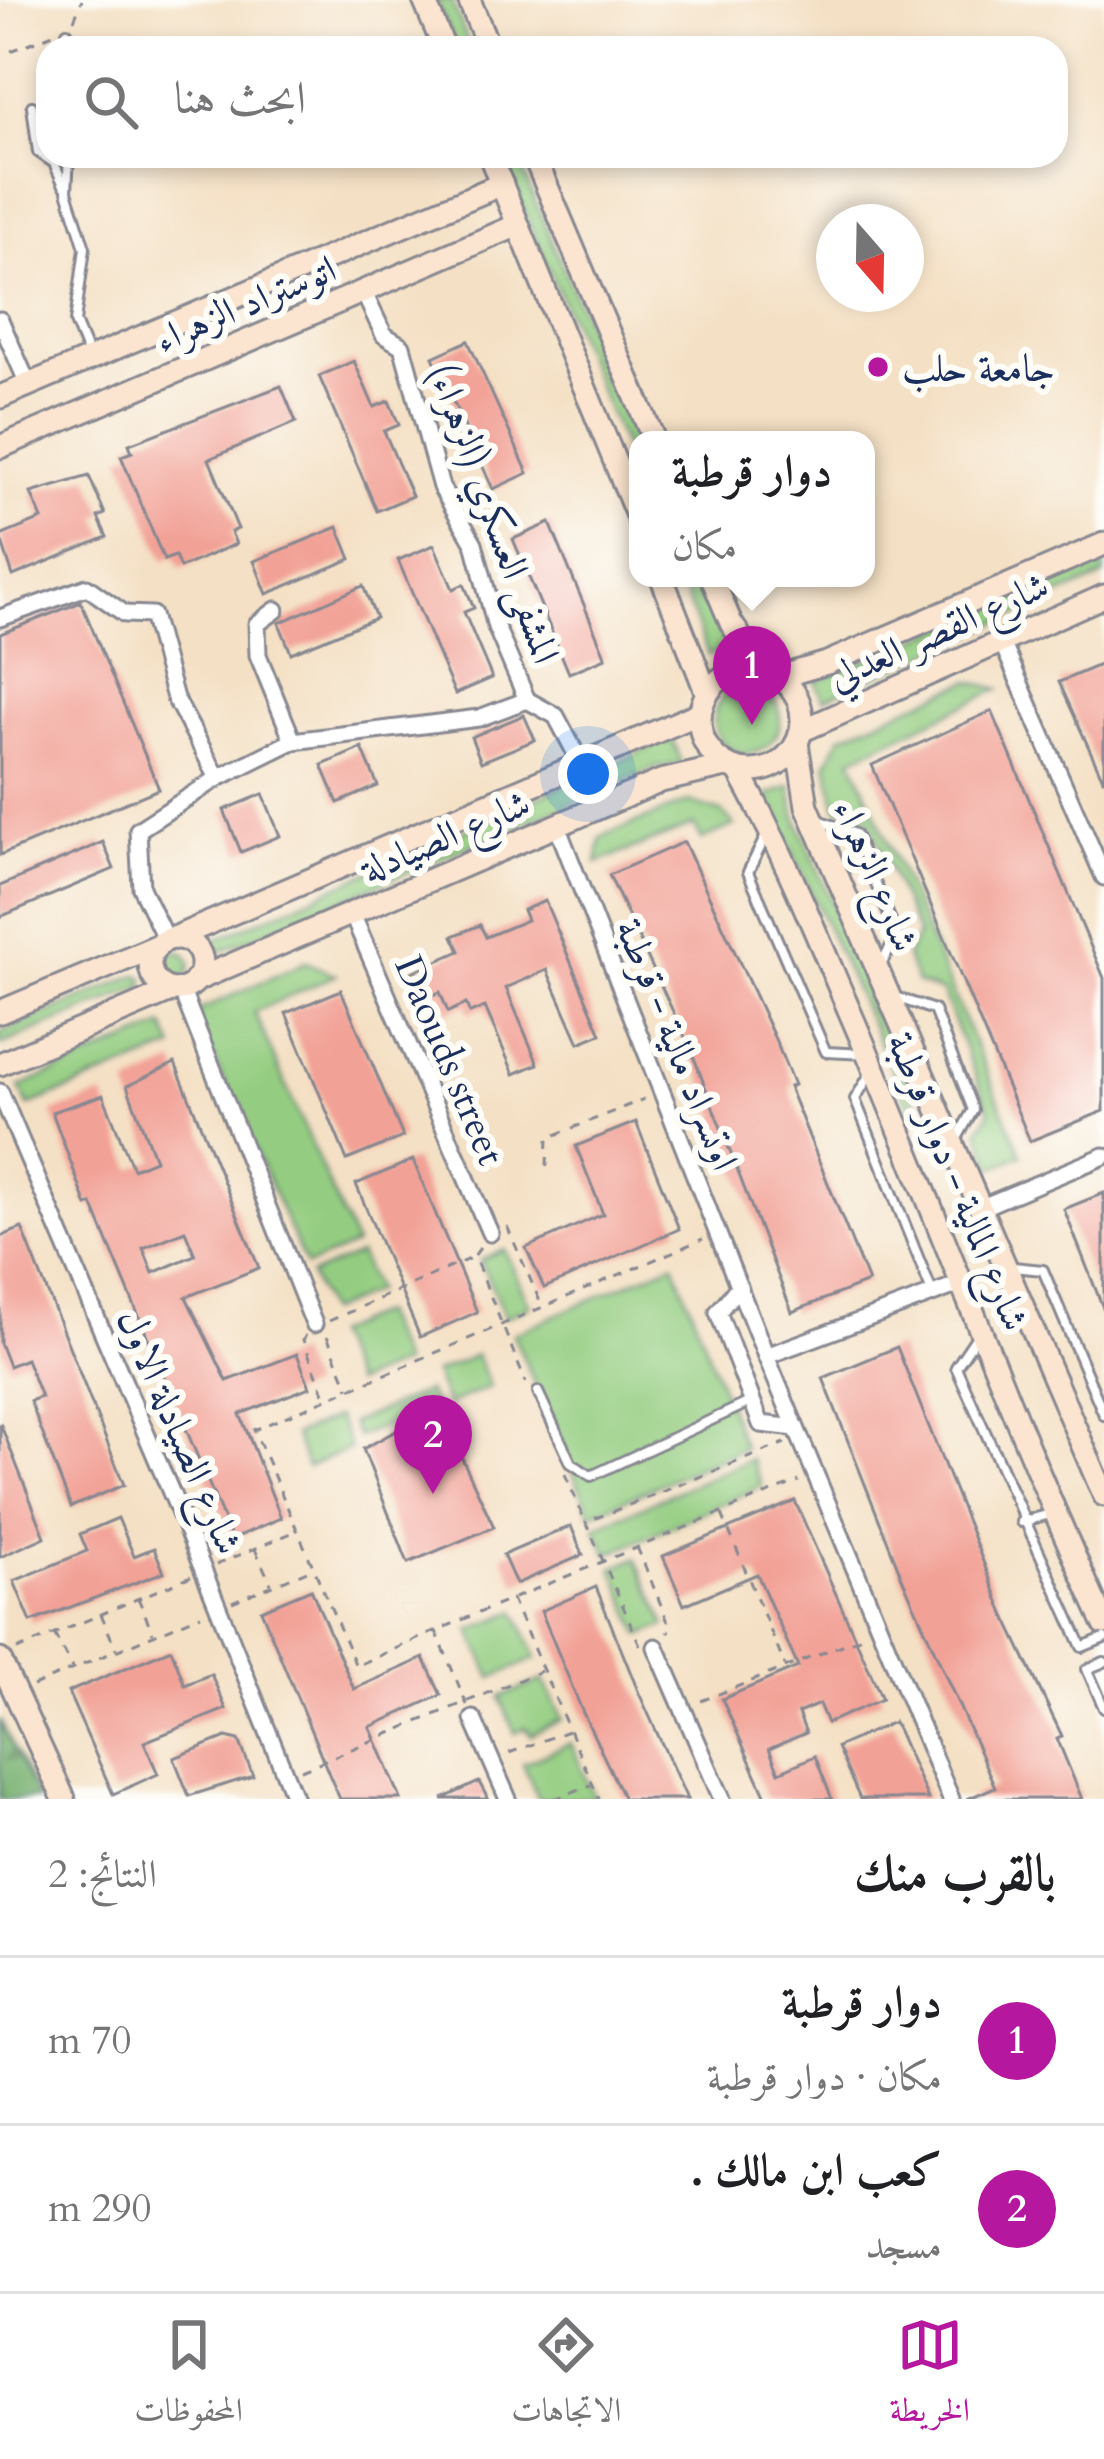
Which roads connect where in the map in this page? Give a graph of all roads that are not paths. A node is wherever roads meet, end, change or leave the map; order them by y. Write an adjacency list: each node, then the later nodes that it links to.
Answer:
1 (424, 0): 5 (street)
2 (469, 0): 6 (street)
3 (67, 32): 4 (lane)
4 (69, 36)
5 (439, 36)
6 (484, 36)
7 (32, 106): 8 (lane)
8 (36, 137)
9 (56, 168): 14 (lane)
10 (68, 168): 14 (lane)
11 (495, 168): 13 (street)
12 (539, 168): 21 (street)
13 (502, 184): 15 (street); 18 (street, اتوستراد الزهراء)
14 (67, 191): 18 (lane)
15 (518, 225): 16 (street, اتوستراد الزهراء); 23 (street)
16 (363, 291): 22 (street, اتوستراد الزهراء); 32 (street, المشفى العسكري (الزهراء))
17 (0, 320): 19 (street)
18 (90, 358): 19 (street, اتوستراد الزهراء)
19 (28, 384): 20 (street, اتوستراد الزهراء)
20 (0, 397)
21 (650, 431)
22 (0, 447)
23 (629, 496)
24 (1104, 544): 31 (street, شارع القصر العدلي)
25 (665, 587): 33 (street)
26 (716, 587): 31 (street)
27 (1104, 596): 30 (street, شارع القصر العدلي)
28 (276, 610): 35 (street)
29 (0, 617): 38 (street)
30 (1001, 640): 34 (street, شارع القصر العدلي); 42 (street)
31 (771, 674): 33 (street); 34 (street)
32 (527, 700): 35 (street); 36 (street)
33 (703, 704): 36 (street, شارع الصيادلة); 37 (street)
34 (799, 737): 37 (street); 39 (street, شارع الزهراء)
35 (293, 741): 38 (street)
36 (583, 767): 44 (street, شارع الصيادلة)
37 (732, 768): 40 (street, شارع الصيادلة); 41 (street, شارع المالية - دوار قرطبة)
38 (218, 778): 44 (street)
39 (812, 818): 45 (street, شارع الزهراء); 45 (lane)
40 (556, 826): 43 (street, شارع الصيادلة); 60 (street, اوتسراد مالية - قرطبة)
41 (770, 828): 49 (street, شارع المالية - دوار قرطبة); 49 (lane)
42 (1104, 877)
43 (352, 914): 46 (street, شارع الصيادلة); 57 (street, Daouds street)
44 (166, 941): 46 (street); 46 (street); 48 (street, شارع الصيادلة)
45 (878, 970): 47 (street, شارع الزهراء)
46 (183, 986): 50 (street, شارع الصيادلة); 62 (street)
47 (888, 995): 52 (street, شارع الزهراء); 54 (lane)
48 (0, 1012)
49 (871, 1061): 53 (street, شارع المالية - دوار قرطبة); 61 (lane)
50 (0, 1064)
51 (0, 1092): 81 (street, شارع الصيادلة الاول)
52 (942, 1119): 53 (street); 54 (street, شارع الزهراء)
53 (904, 1137): 59 (street, شارع المالية - دوار قرطبة)
54 (953, 1145): 56 (street, شارع الزهراء)
55 (1104, 1156): 56 (street)
56 (980, 1208): 58 (street, شارع الزهراء)
57 (490, 1232)
58 (1005, 1266): 67 (lane); 69 (street, شارع الزهراء)
59 (962, 1282): 61 (street); 63 (street, شارع المالية - دوار قرطبة)
60 (739, 1286): 64 (street, اوتسراد مالية - قرطبة); 66 (street)
61 (933, 1294): 64 (street)
62 (314, 1324)
63 (981, 1329): 71 (street, شارع المالية - دوار قرطبة); 72 (lane)
64 (766, 1356): 68 (street, اوتسراد مالية - قرطبة)
65 (538, 1392): 66 (lane)
66 (751, 1401): 68 (street)
67 (1104, 1415)
68 (798, 1433): 84 (street, اوتسراد مالية - قرطبة)
69 (1095, 1444): 70 (street, شارع الزهراء)
70 (1104, 1495)
71 (1054, 1513): 72 (lane); 73 (street, شارع المالية - دوار قرطبة)
72 (1022, 1522): 74 (lane)
73 (1104, 1623)
74 (1104, 1638)
75 (656, 1647): 83 (street)
76 (0, 1659): 80 (street)
77 (1104, 1662): 78 (lane)
78 (1104, 1708)
79 (473, 1719): 82 (street)
80 (64, 1799)
81 (295, 1799)
82 (508, 1799)
83 (722, 1799)
84 (951, 1799)

